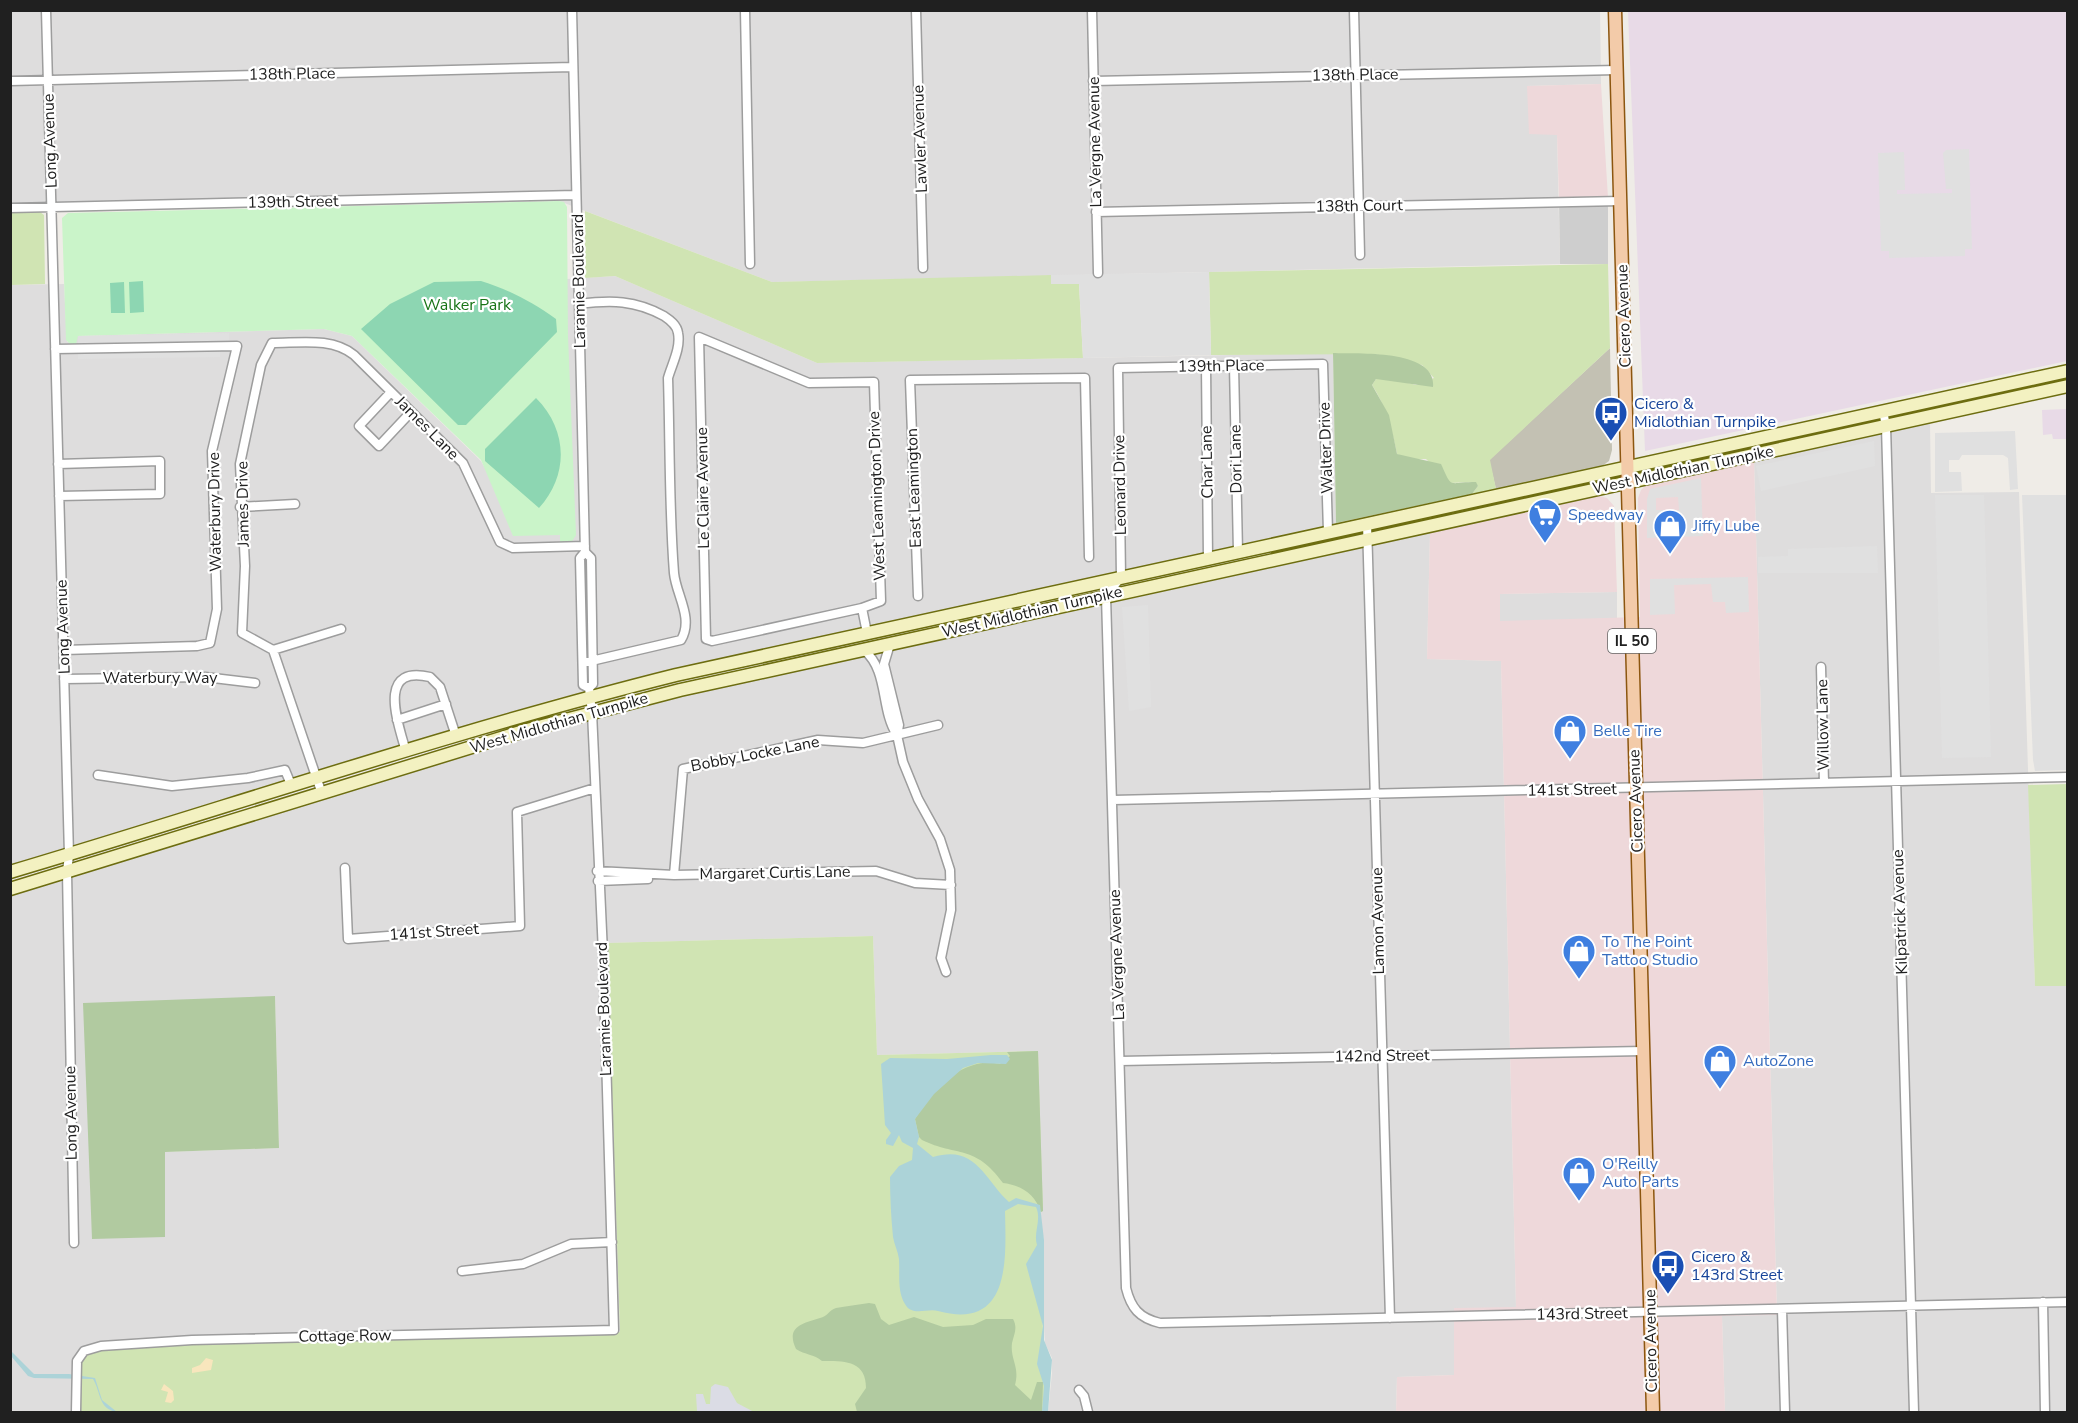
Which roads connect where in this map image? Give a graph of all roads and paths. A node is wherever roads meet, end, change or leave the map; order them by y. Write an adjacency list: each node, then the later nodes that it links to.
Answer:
1 (46, 10): 11 (street, Long Avenue)
2 (572, 10): 8 (street, Laramie Boulevard)
3 (745, 10): 21 (street)
4 (916, 10): 22 (street, Lawler Avenue)
5 (1092, 10): 13 (street, La Vergne Avenue)
6 (1354, 10): 10 (street)
7 (1615, 10): 9 (main road, Cicero Avenue / IL 50)
8 (573, 67): 11 (street, 138th Place); 14 (street, Laramie Boulevard)
9 (1617, 70): 10 (street, 138th Place); 15 (main road, Cicero Avenue / IL 50)
10 (1355, 75): 13 (street, 138th Place); 16 (street)
11 (48, 80): 12 (street, 138th Place); 17 (street, Long Avenue)
12 (10, 81)
13 (1093, 81): 19 (street, La Vergne Avenue)
14 (576, 195): 17 (street, 139th Street); 24 (street, Laramie Boulevard)
15 (1621, 201): 16 (street, 138th Court); 39 (main road, Cicero Avenue / IL 50)
16 (1358, 206): 19 (street, 138th Court); 20 (street)
17 (51, 207): 18 (street, 139th Street); 26 (street, Long Avenue)
18 (10, 208)
19 (1096, 212): 23 (street, La Vergne Avenue)
20 (1360, 255)
21 (750, 264)
22 (923, 268)
23 (1098, 273)
24 (579, 304): 47 (street, Laramie Boulevard); 61 (street)
25 (272, 343): 34 (street, James Lane); 43 (street, James Drive)
26 (55, 349): 38 (street, Long Avenue); 59 (street, Waterbury Drive)
27 (1323, 364): 29 (street, 139th Place); 45 (street, Walter Drive)
28 (1206, 366): 29 (street, 139th Place); 30 (street, 139th Place); 50 (street, Char Lane)
29 (1234, 366): 48 (street, Dori Lane)
30 (1118, 368): 51 (street, Leonard Drive)
31 (2067, 370): 35 (main road, West Midlothian Turnpike)
32 (874, 382): 54 (street, West Leamington Drive); 54 (street, Le Claire Avenue)
33 (2067, 386): 37 (main road, West Midlothian Turnpike)
34 (392, 392): 36 (street, James Lane); 36 (street)
35 (1883, 411): 37 (street, Kilpatrick Avenue); 39 (main road, West Midlothian Turnpike)
36 (411, 412): 47 (street, James Lane)
37 (1886, 426): 40 (main road, West Midlothian Turnpike); 77 (street, Kilpatrick Avenue)
38 (58, 464): 41 (street, Long Avenue); 41 (street)
39 (1628, 466): 40 (main road, Cicero Avenue / IL 50); 44 (main road, West Midlothian Turnpike)
40 (1628, 482): 46 (main road, West Midlothian Turnpike); 81 (main road, Cicero Avenue / IL 50)
41 (59, 496): 59 (street, Long Avenue)
42 (295, 504): 43 (street)
43 (240, 507): 60 (street, James Drive)
44 (1367, 524): 45 (main road, West Midlothian Turnpike); 46 (street, Lamon Avenue)
45 (1328, 532): 48 (main road, West Midlothian Turnpike)
46 (1368, 539): 53 (main road, West Midlothian Turnpike); 83 (street, Lamon Avenue)
47 (585, 549): 61 (street, Laramie Boulevard); 62 (street, Laramie Boulevard)
48 (1238, 552): 50 (main road, West Midlothian Turnpike)
49 (1089, 557): 52 (street, East Leamington)
50 (1208, 558): 51 (main road, West Midlothian Turnpike)
51 (1121, 577): 53 (street); 56 (main road, West Midlothian Turnpike)
52 (918, 596)
53 (1106, 596): 57 (main road, West Midlothian Turnpike); 84 (street, La Vergne Avenue)
54 (862, 608): 56 (street)
55 (340, 629): 60 (street)
56 (867, 633): 58 (main road); 66 (main road, West Midlothian Turnpike)
57 (890, 644): 58 (main road, West Midlothian Turnpike); 71 (street)
58 (870, 649): 68 (main road, West Midlothian Turnpike); 71 (street)
59 (64, 650): 64 (street, Long Avenue)
60 (273, 650): 76 (street)
61 (592, 661): 62 (street); 66 (street, Laramie Boulevard)
62 (582, 663): 66 (street, Laramie Boulevard)
63 (1821, 667): 78 (street, Willow Lane)
64 (64, 679): 65 (street, Waterbury Way); 85 (street, Long Avenue)
65 (255, 684)
66 (589, 692): 68 (street, Laramie Boulevard); 72 (main road, West Midlothian Turnpike)
67 (446, 704): 69 (street); 69 (street); 72 (street)
68 (592, 712): 80 (street, Laramie Boulevard); 82 (main road, West Midlothian Turnpike)
69 (397, 720): 73 (street)
70 (938, 725): 71 (street)
71 (897, 735): 90 (street, Bobby Locke Lane); 92 (street)
72 (456, 736): 73 (main road, West Midlothian Turnpike)
73 (406, 752): 76 (main road, West Midlothian Turnpike)
74 (98, 775): 79 (street)
75 (2067, 777): 77 (street, 141st Street)
76 (316, 779): 79 (main road, West Midlothian Turnpike); 82 (street)
77 (1896, 782): 78 (street, 141st Street); 103 (street, Kilpatrick Avenue)
78 (1824, 783): 81 (street, 141st Street)
79 (292, 787): 85 (main road, West Midlothian Turnpike)
80 (595, 788): 86 (street, 141st Street); 87 (street, Laramie Boulevard)
81 (1636, 788): 83 (street, 141st Street); 95 (main road, Cicero Avenue / IL 50)
82 (322, 794): 89 (main road, West Midlothian Turnpike)
83 (1375, 795): 84 (street, 141st Street); 96 (street, Lamon Avenue)
84 (1113, 800): 97 (street, La Vergne Avenue)
85 (69, 855): 88 (main road, West Midlothian Turnpike); 89 (street, Long Avenue)
86 (345, 868)
87 (597, 871): 90 (street, Margaret Curtis Lane); 91 (street, Laramie Boulevard)
88 (10, 872)
89 (67, 872): 93 (main road, West Midlothian Turnpike); 99 (street, Long Avenue)
90 (674, 875): 91 (street); 92 (street, Margaret Curtis Lane)
91 (598, 881): 98 (street, Laramie Boulevard)
92 (951, 885): 94 (street)
93 (10, 889)
94 (946, 972)
95 (1643, 1051): 96 (street, 142nd Street); 106 (main road, Cicero Avenue / IL 50)
96 (1381, 1056): 97 (street, 142nd Street); 107 (street, Lamon Avenue)
97 (1120, 1061): 105 (street, La Vergne Avenue)
98 (612, 1242): 100 (street); 108 (street, Laramie Boulevard)
99 (74, 1243)
100 (462, 1271)
101 (2043, 1302): 102 (street, 143rd Street); 103 (street, 143rd Street); 115 (street)
102 (2067, 1302)
103 (1911, 1306): 104 (street, 143rd Street); 114 (street, Kilpatrick Avenue)
104 (1782, 1309): 106 (street, 143rd Street); 113 (street)
105 (1136, 1312): 107 (street, 143rd Street)
106 (1650, 1312): 107 (street, 143rd Street); 112 (main road, Cicero Avenue / IL 50)
107 (1390, 1318)
108 (614, 1330): 110 (street, Cottage Row)
109 (1079, 1390): 111 (street)
110 (76, 1413)
111 (1088, 1413)
112 (1653, 1413)
113 (1785, 1413)
114 (1914, 1413)
115 (2045, 1413)

